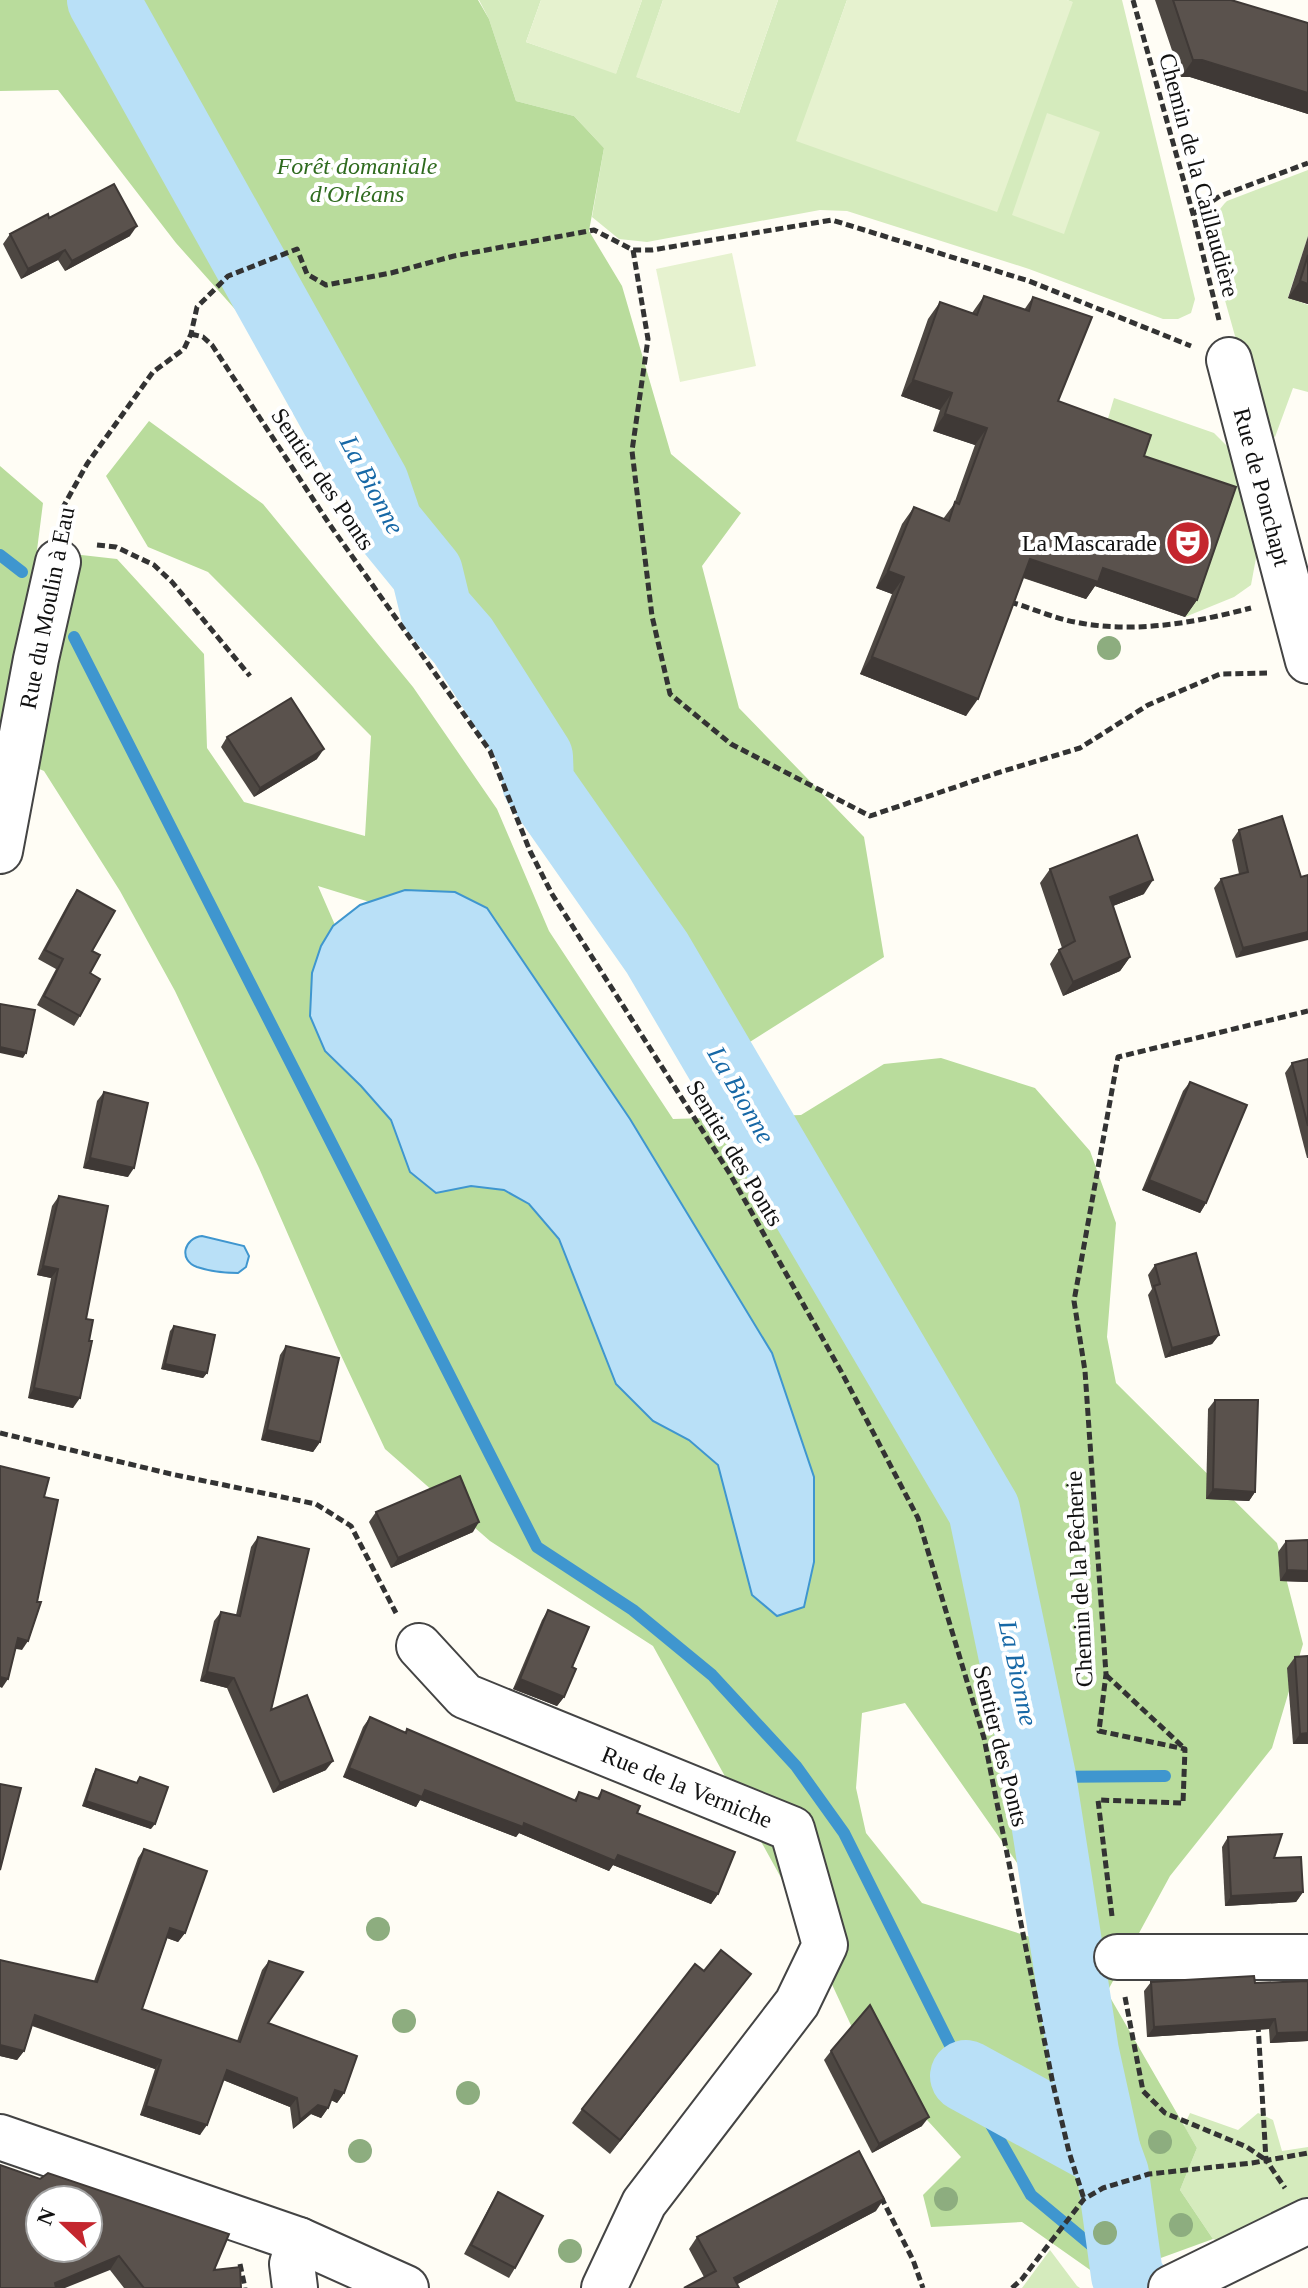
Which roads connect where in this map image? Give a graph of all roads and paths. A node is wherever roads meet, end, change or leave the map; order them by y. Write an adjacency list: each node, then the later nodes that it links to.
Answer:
1 (1133, 0): 3 (path, Chemin de la Caillaudière)
2 (1308, 163): 3 (path)
3 (1193, 214): 6 (path, Chemin de la Caillaudière)
4 (633, 250): 5 (path, Rue du Moulin à Eau); 6 (path); 10 (path)
5 (191, 334): 7 (path, Rue du Moulin à Eau); 25 (path, Sentier des Ponts)
6 (1229, 360): 8 (street, Rue de Ponchapt)
7 (59, 553): 11 (path); 12 (street, Rue du Moulin à Eau)
8 (1291, 598): 9 (path); 10 (street, Rue de Ponchapt)
9 (1008, 601)
10 (1293, 667)
11 (250, 676)
12 (0, 851)
13 (1308, 1011): 16 (path, Chemin de la Pêcherie)
14 (0, 1433): 15 (path)
15 (419, 1646): 31 (street, Rue de la Verniche)
16 (1106, 1674): 17 (path); 17 (path, Chemin de la Pêcherie)
17 (1185, 1749): 18 (path)
18 (1117, 1957): 19 (street); 23 (path)
19 (1308, 1957)
20 (1258, 2019): 23 (path)
21 (0, 2137): 27 (street)
22 (1308, 2153): 23 (path)
23 (1266, 2160): 25 (path); 26 (path)
24 (879, 2193): 32 (path)
25 (1084, 2199): 33 (path)
26 (1297, 2206): 28 (street)
27 (299, 2240): 29 (street); 30 (street)
28 (1180, 2283)
29 (295, 2288)
30 (406, 2288)
31 (604, 2288)
32 (923, 2288)
33 (1012, 2288)

